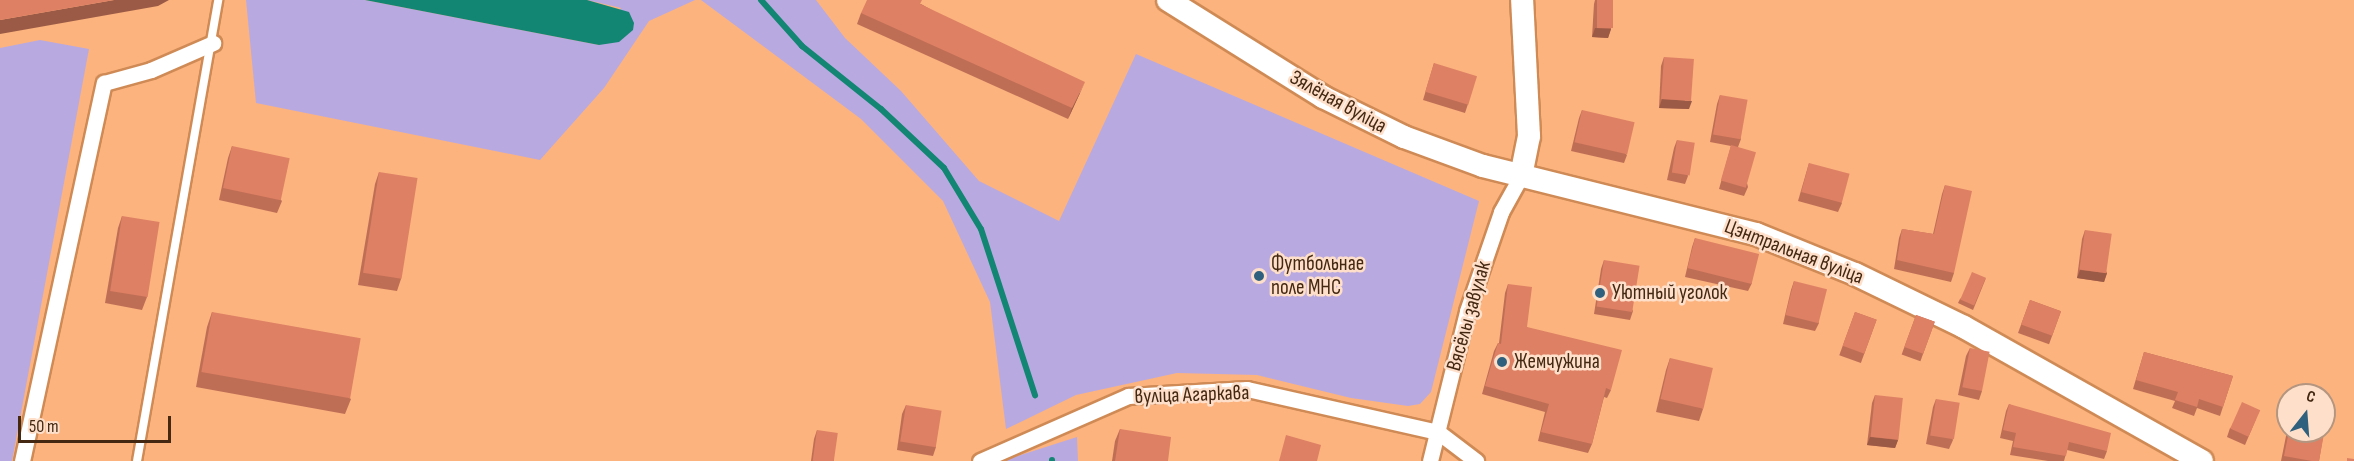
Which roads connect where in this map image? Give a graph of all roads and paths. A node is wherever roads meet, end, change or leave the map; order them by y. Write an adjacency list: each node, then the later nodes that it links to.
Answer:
1 (218, 0): 4 (lane)
2 (1168, 0): 5 (street, Зялёная вуліца)
3 (1522, 0): 5 (street)
4 (213, 43): 7 (street); 8 (lane)
5 (1521, 176): 6 (street, Вясёлы завулак); 12 (street, Цэнтральная вуліца)
6 (1438, 432): 9 (street, вуліца Агаркава); 10 (street, Вясёлы завулак); 11 (street, вуліца Агаркава)
7 (22, 461)
8 (137, 461)
9 (980, 461)
10 (1430, 461)
11 (1476, 461)
12 (2202, 461)

